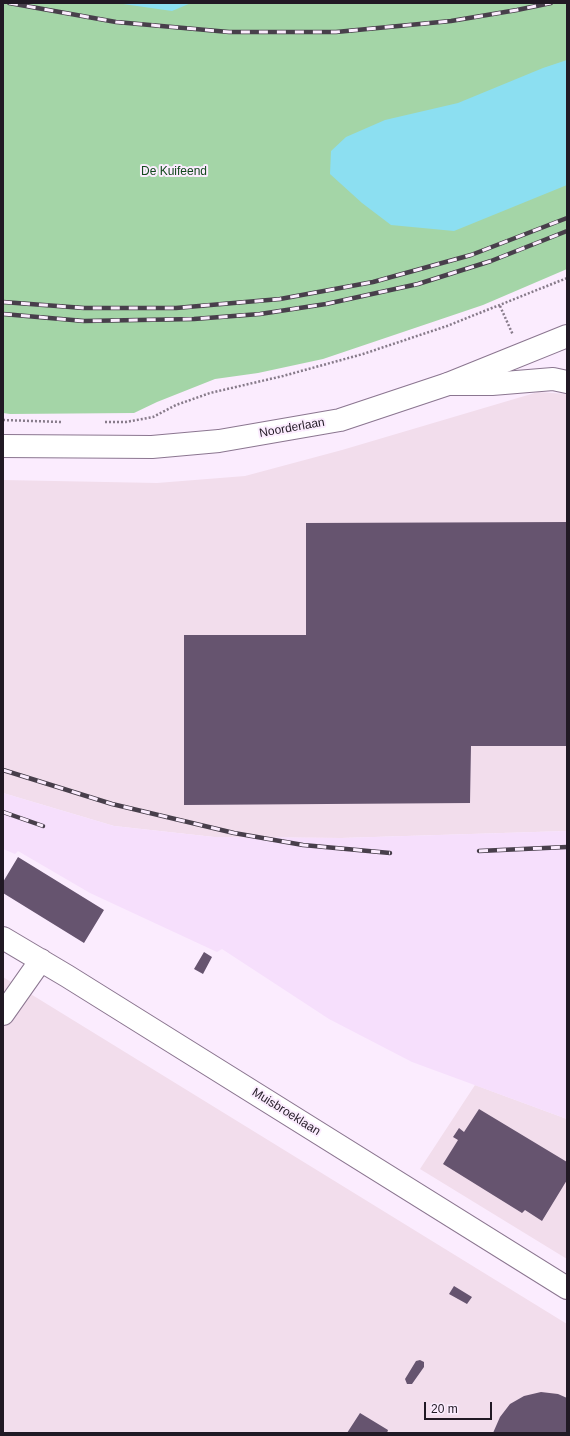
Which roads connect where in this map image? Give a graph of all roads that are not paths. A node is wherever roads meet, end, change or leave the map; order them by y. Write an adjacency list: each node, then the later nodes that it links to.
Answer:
1 (567, 336): 3 (main road, Noorderlaan)
2 (567, 382): 3 (main road)
3 (448, 384): 4 (main road, Noorderlaan)
4 (3, 446)
5 (3, 938): 6 (main road, Muisbroeklaan)
6 (41, 960): 7 (main road); 8 (main road, Muisbroeklaan)
7 (3, 1014)
8 (567, 1288)

